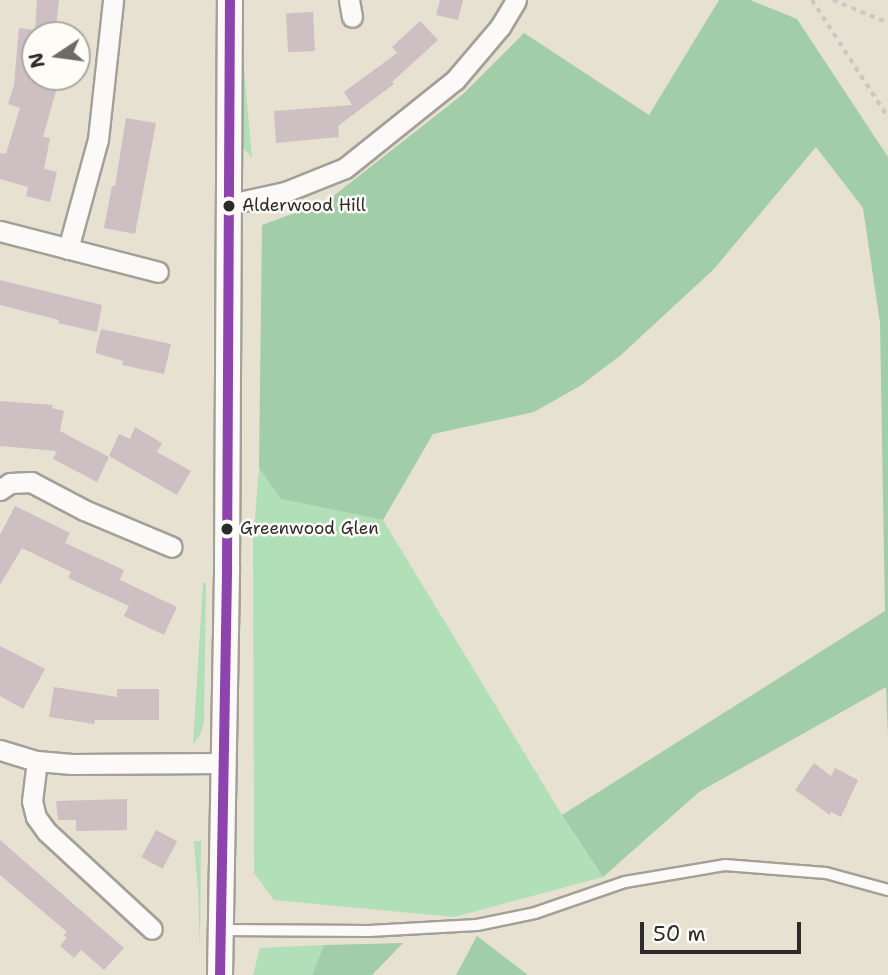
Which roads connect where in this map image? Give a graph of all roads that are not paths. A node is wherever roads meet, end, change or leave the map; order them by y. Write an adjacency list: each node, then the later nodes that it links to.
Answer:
1 (113, 0): 6 (street)
2 (230, 0): 4 (street)
3 (516, 0): 4 (street)
4 (230, 204): 12 (street)
5 (0, 231): 6 (street)
6 (68, 249): 7 (street)
7 (159, 272)
8 (0, 490): 9 (street)
9 (172, 547)
10 (0, 750): 11 (street)
11 (37, 761): 12 (street); 14 (street)
12 (224, 763): 15 (street)
13 (888, 890): 15 (lane)
14 (152, 929)
15 (220, 930): 16 (street)
16 (220, 975)

